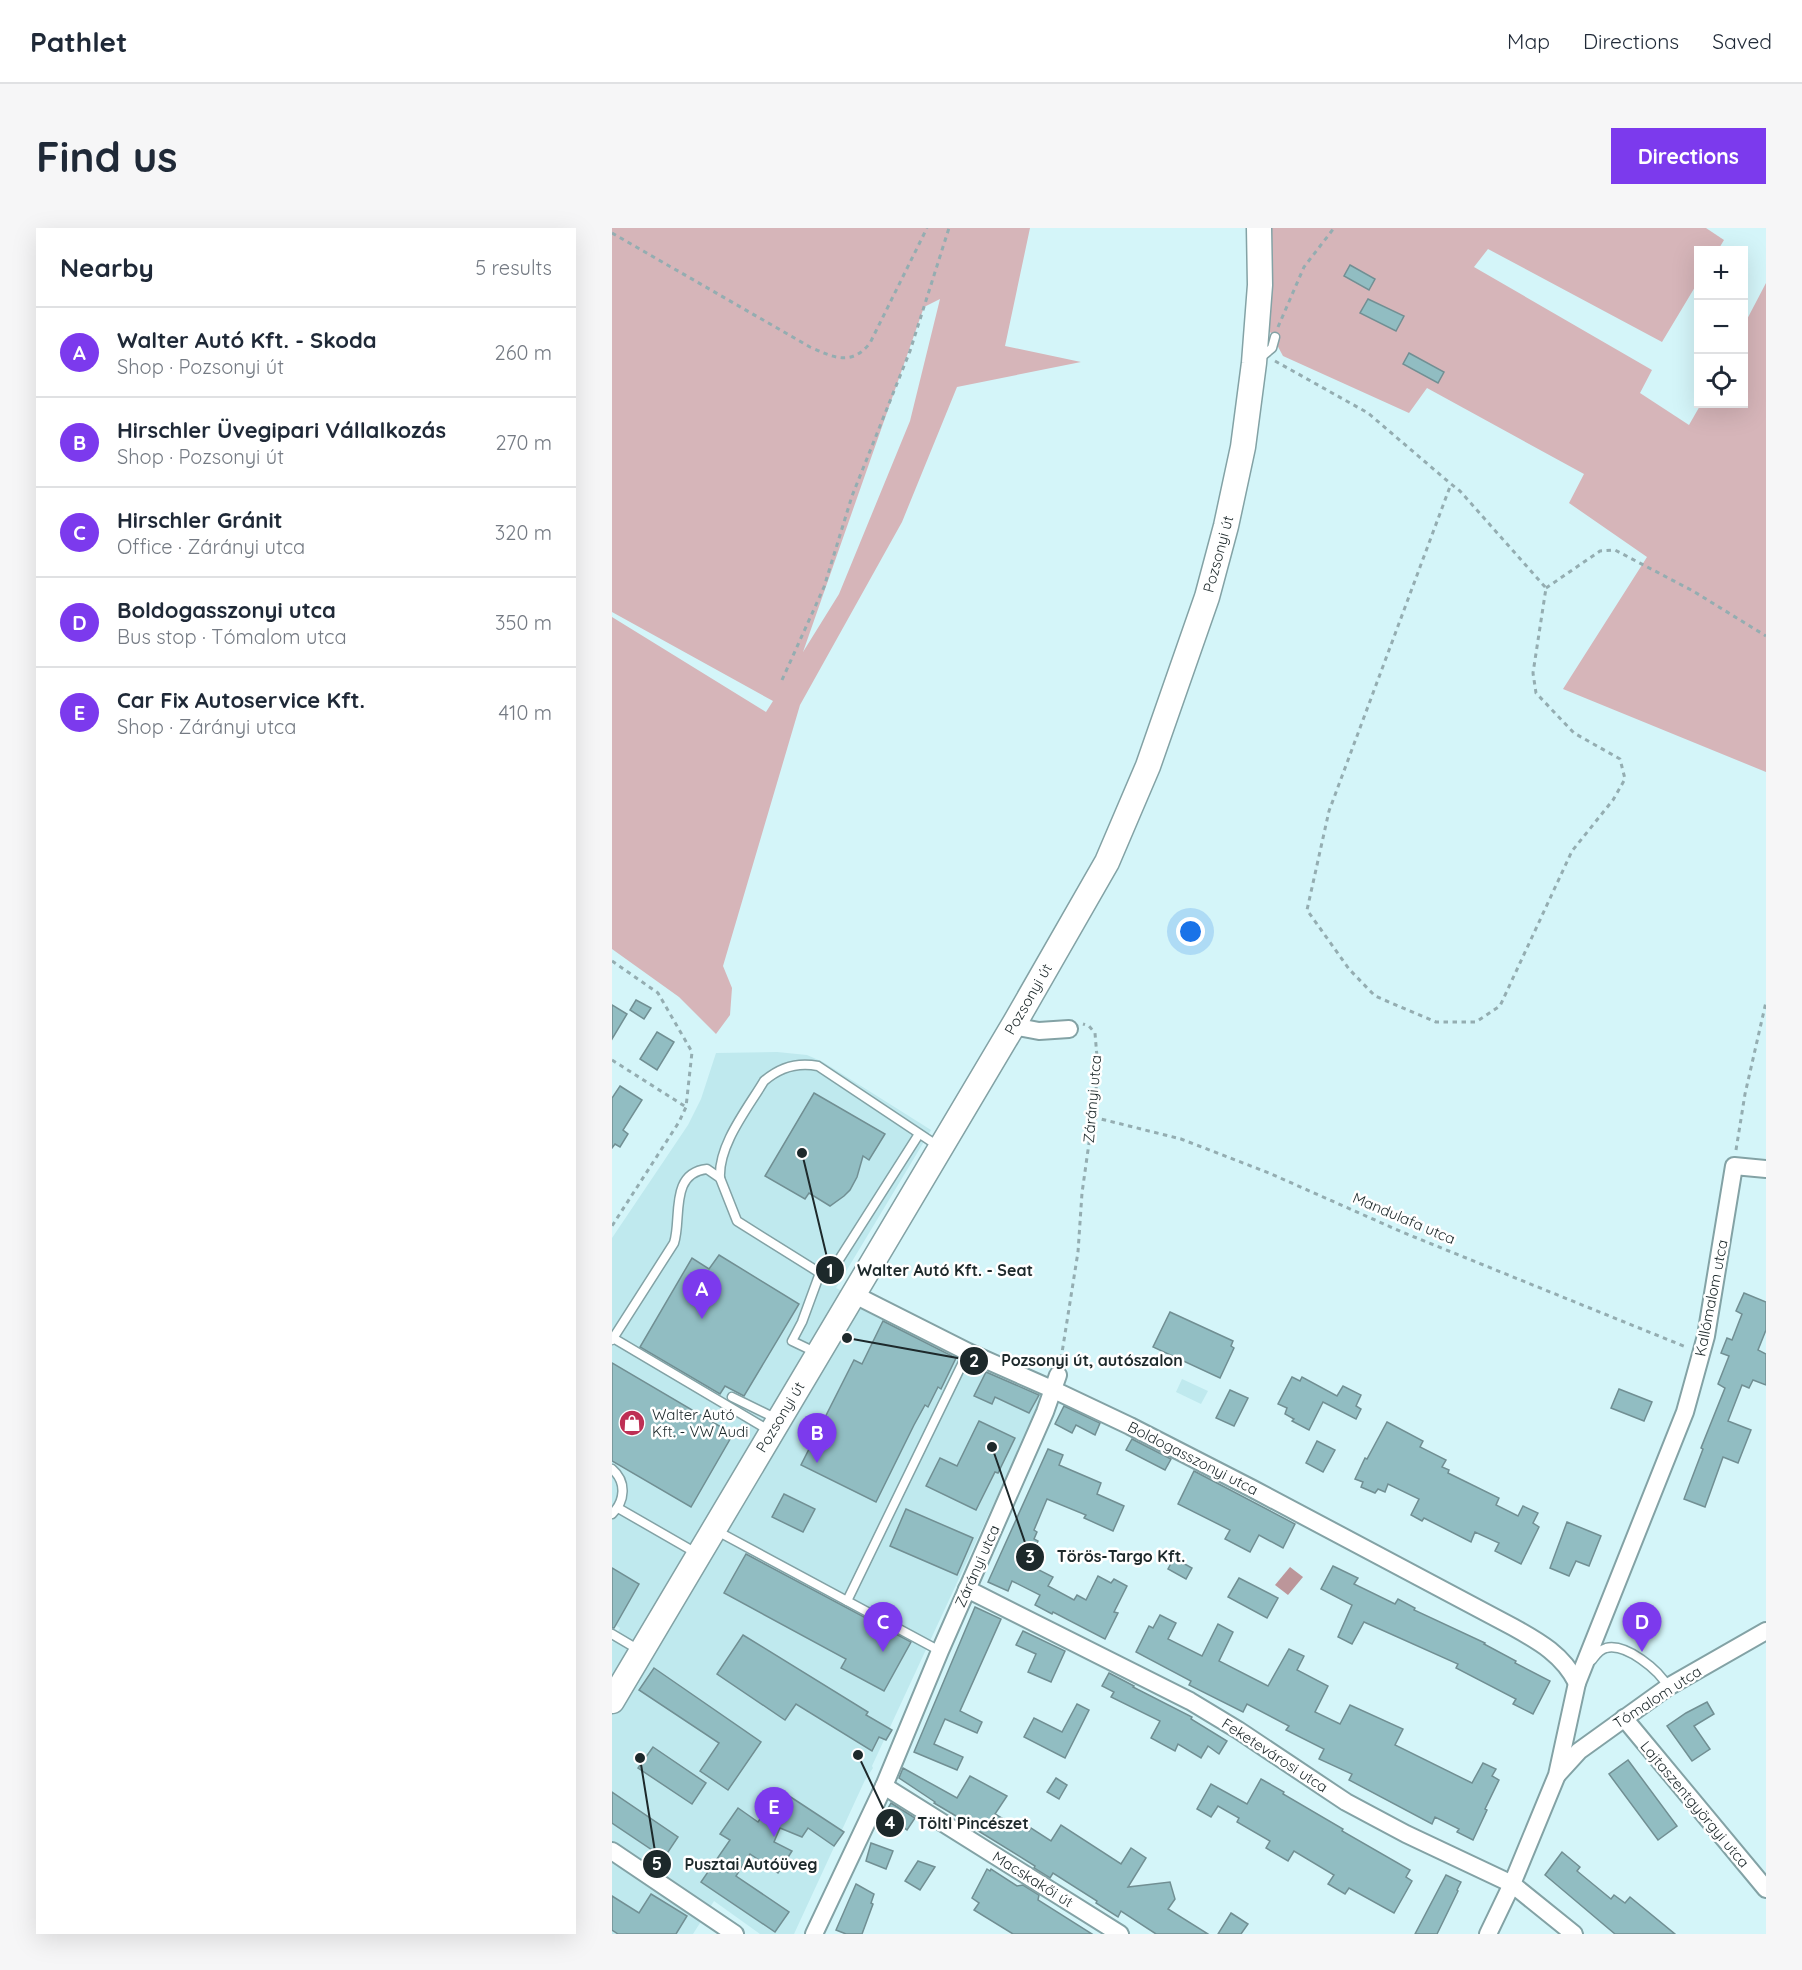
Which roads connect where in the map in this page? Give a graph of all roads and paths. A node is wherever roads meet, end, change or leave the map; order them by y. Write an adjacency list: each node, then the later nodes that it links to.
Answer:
1 (927, 228): 5 (path)
2 (949, 228): 11 (path)
3 (1259, 228): 7 (main road, Pozsonyi út)
4 (1334, 228): 6 (path)
5 (612, 233)
6 (1275, 337): 7 (lane)
7 (1258, 359): 8 (path); 14 (main road, Pozsonyi út)
8 (1451, 484): 9 (path); 9 (path)
9 (1546, 588): 10 (path)
10 (1766, 636)
11 (782, 680)
12 (612, 961): 17 (path)
13 (1766, 1002): 21 (path)
14 (1013, 1026): 15 (street); 20 (main road, Pozsonyi út)
15 (1069, 1029): 18 (path, Zárányi utca)
16 (612, 1060): 17 (path)
17 (686, 1107): 24 (path)
18 (1093, 1117): 29 (path, Mandulafa utca); 31 (path, Zárányi utca)
19 (919, 1134): 20 (lane); 23 (lane); 25 (lane)
20 (940, 1148): 26 (main road, Pozsonyi út)
21 (1734, 1166): 22 (street); 29 (street, Kallómalom utca)
22 (1766, 1169)
23 (720, 1178): 25 (lane); 27 (lane)
24 (612, 1226)
25 (820, 1273): 30 (lane)
26 (853, 1294): 28 (street, Boldogasszonyi utca); 30 (main road, Pozsonyi út)
27 (613, 1339): 33 (lane)
28 (969, 1352): 31 (street, Boldogasszonyi utca); 39 (lane)
29 (1702, 1353): 44 (street, Kallómalom utca)
30 (818, 1354): 33 (main road, Pozsonyi út)
31 (1056, 1382): 38 (street, Zárányi utca); 44 (street, Boldogasszonyi utca)
32 (732, 1397): 33 (lane)
33 (775, 1426): 36 (main road, Pozsonyi út)
34 (612, 1469): 35 (lane)
35 (615, 1511): 37 (lane)
36 (714, 1529): 37 (main road, Pozsonyi út); 39 (lane)
37 (699, 1554): 42 (main road, Pozsonyi út)
38 (967, 1589): 43 (street, Zárányi utca); 51 (street, Feketevárosi utca)
39 (847, 1601): 43 (lane)
40 (1766, 1631): 45 (street, Tómalom utca)
41 (612, 1635): 42 (lane)
42 (642, 1651): 46 (main road, Pozsonyi út)
43 (940, 1651): 49 (street, Zárányi utca)
44 (1577, 1683): 45 (lane); 48 (street, Tómalom utca)
45 (1668, 1686): 47 (street, Tómalom utca)
46 (612, 1701)
47 (1624, 1718): 48 (street, Tómalom utca); 52 (street, Lajtaszentgyörgyi utca)
48 (1557, 1775): 51 (street, Tómalom utca)
49 (884, 1785): 54 (street, Zárányi utca); 55 (street, Macskakői út)
50 (612, 1851): 53 (street)
51 (1512, 1884): 56 (street, Tómalom utca); 57 (street, Feketevárosi utca)
52 (1766, 1889)
53 (735, 1934)
54 (814, 1934)
55 (1120, 1934)
56 (1488, 1934)
57 (1574, 1934)

